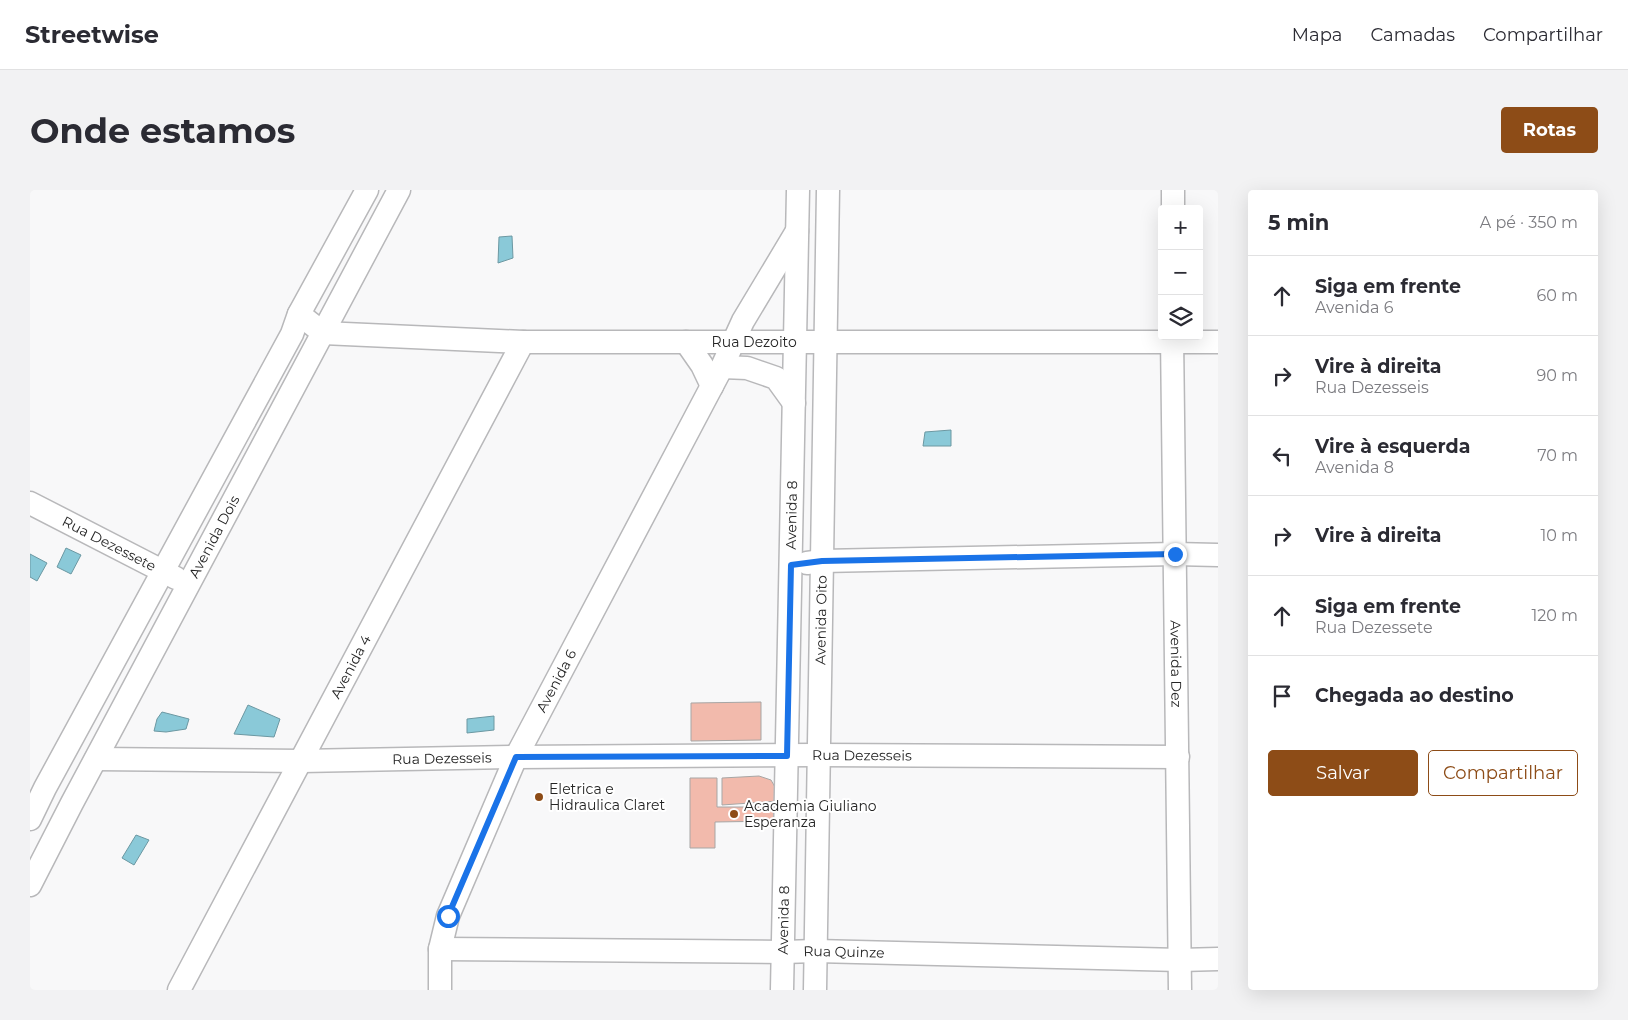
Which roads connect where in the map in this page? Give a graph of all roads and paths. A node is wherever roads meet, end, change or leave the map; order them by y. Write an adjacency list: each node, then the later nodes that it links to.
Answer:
1 (367, 190): 8 (street, Avenida Dois)
2 (399, 190): 9 (street, Avenida Dois)
3 (798, 190): 7 (street, Avenida 8)
4 (828, 190): 16 (street, Avenida Oito)
5 (1173, 190): 6 (street)
6 (1173, 205)
7 (797, 232): 13 (street, Avenida 6); 14 (street, Avenida 8)
8 (300, 314): 9 (street); 17 (street, Avenida Dois)
9 (323, 333): 11 (street, Rua Dezoito); 18 (street, Avenida Dois)
10 (1172, 340): 15 (street, Rua Dezoito); 16 (street, Rua Dezoito); 22 (street, Avenida Dez)
11 (524, 342): 12 (street, Rua Dezoito); 33 (street, Avenida 4)
12 (686, 342): 13 (street, Rua Dezoito); 19 (street)
13 (732, 342): 14 (street, Rua Dezoito); 19 (street, Avenida 6)
14 (795, 342): 16 (street, Rua Dezoito); 20 (street, Avenida 8)
15 (1218, 342)
16 (825, 343): 24 (street, Avenida Oito)
17 (283, 348): 18 (street); 26 (street, Avenida Dois)
18 (307, 362): 27 (street, Avenida Dois)
19 (717, 376): 20 (street); 30 (street, Avenida 6)
20 (794, 402): 25 (street, Avenida 8)
21 (30, 503): 26 (street, Rua Dezessete)
22 (1175, 554): 23 (street); 24 (street); 31 (street, Avenida Dez)
23 (1218, 555)
24 (822, 561): 25 (street); 28 (street, Avenida Oito)
25 (791, 565): 29 (street, Avenida 8)
26 (163, 571): 27 (street, Rua Dezessete); 34 (street, Avenida Dois)
27 (188, 584): 32 (street, Avenida Dois)
28 (818, 755): 29 (street, Rua Dezesseis); 31 (street, Rua Dezesseis); 39 (street, Avenida Oito)
29 (787, 756): 30 (street, Rua Dezesseis); 40 (street, Avenida 8)
30 (516, 757): 33 (street, Rua Dezesseis); 38 (street, Avenida 6)
31 (1178, 757): 42 (street, Avenida Dez)
32 (96, 759): 33 (street, Rua Dezesseis); 35 (street, Avenida Dois)
33 (301, 761): 43 (street, Avenida 4)
34 (38, 784): 35 (street); 36 (street, Avenida Dois)
35 (72, 803): 37 (street, Avenida Dois)
36 (30, 819)
37 (30, 885)
38 (440, 949): 40 (street, Rua Quinze); 44 (street, Avenida 6)
39 (816, 951): 40 (street, Rua Quinze); 42 (street, Rua Quinze); 46 (street, Avenida Oito)
40 (783, 952): 45 (street, Avenida 8)
41 (1218, 959): 42 (street, Rua Quinze)
42 (1180, 960): 47 (street, Avenida Dez)
43 (179, 990)
44 (440, 990)
45 (782, 990)
46 (815, 990)
47 (1180, 990)

